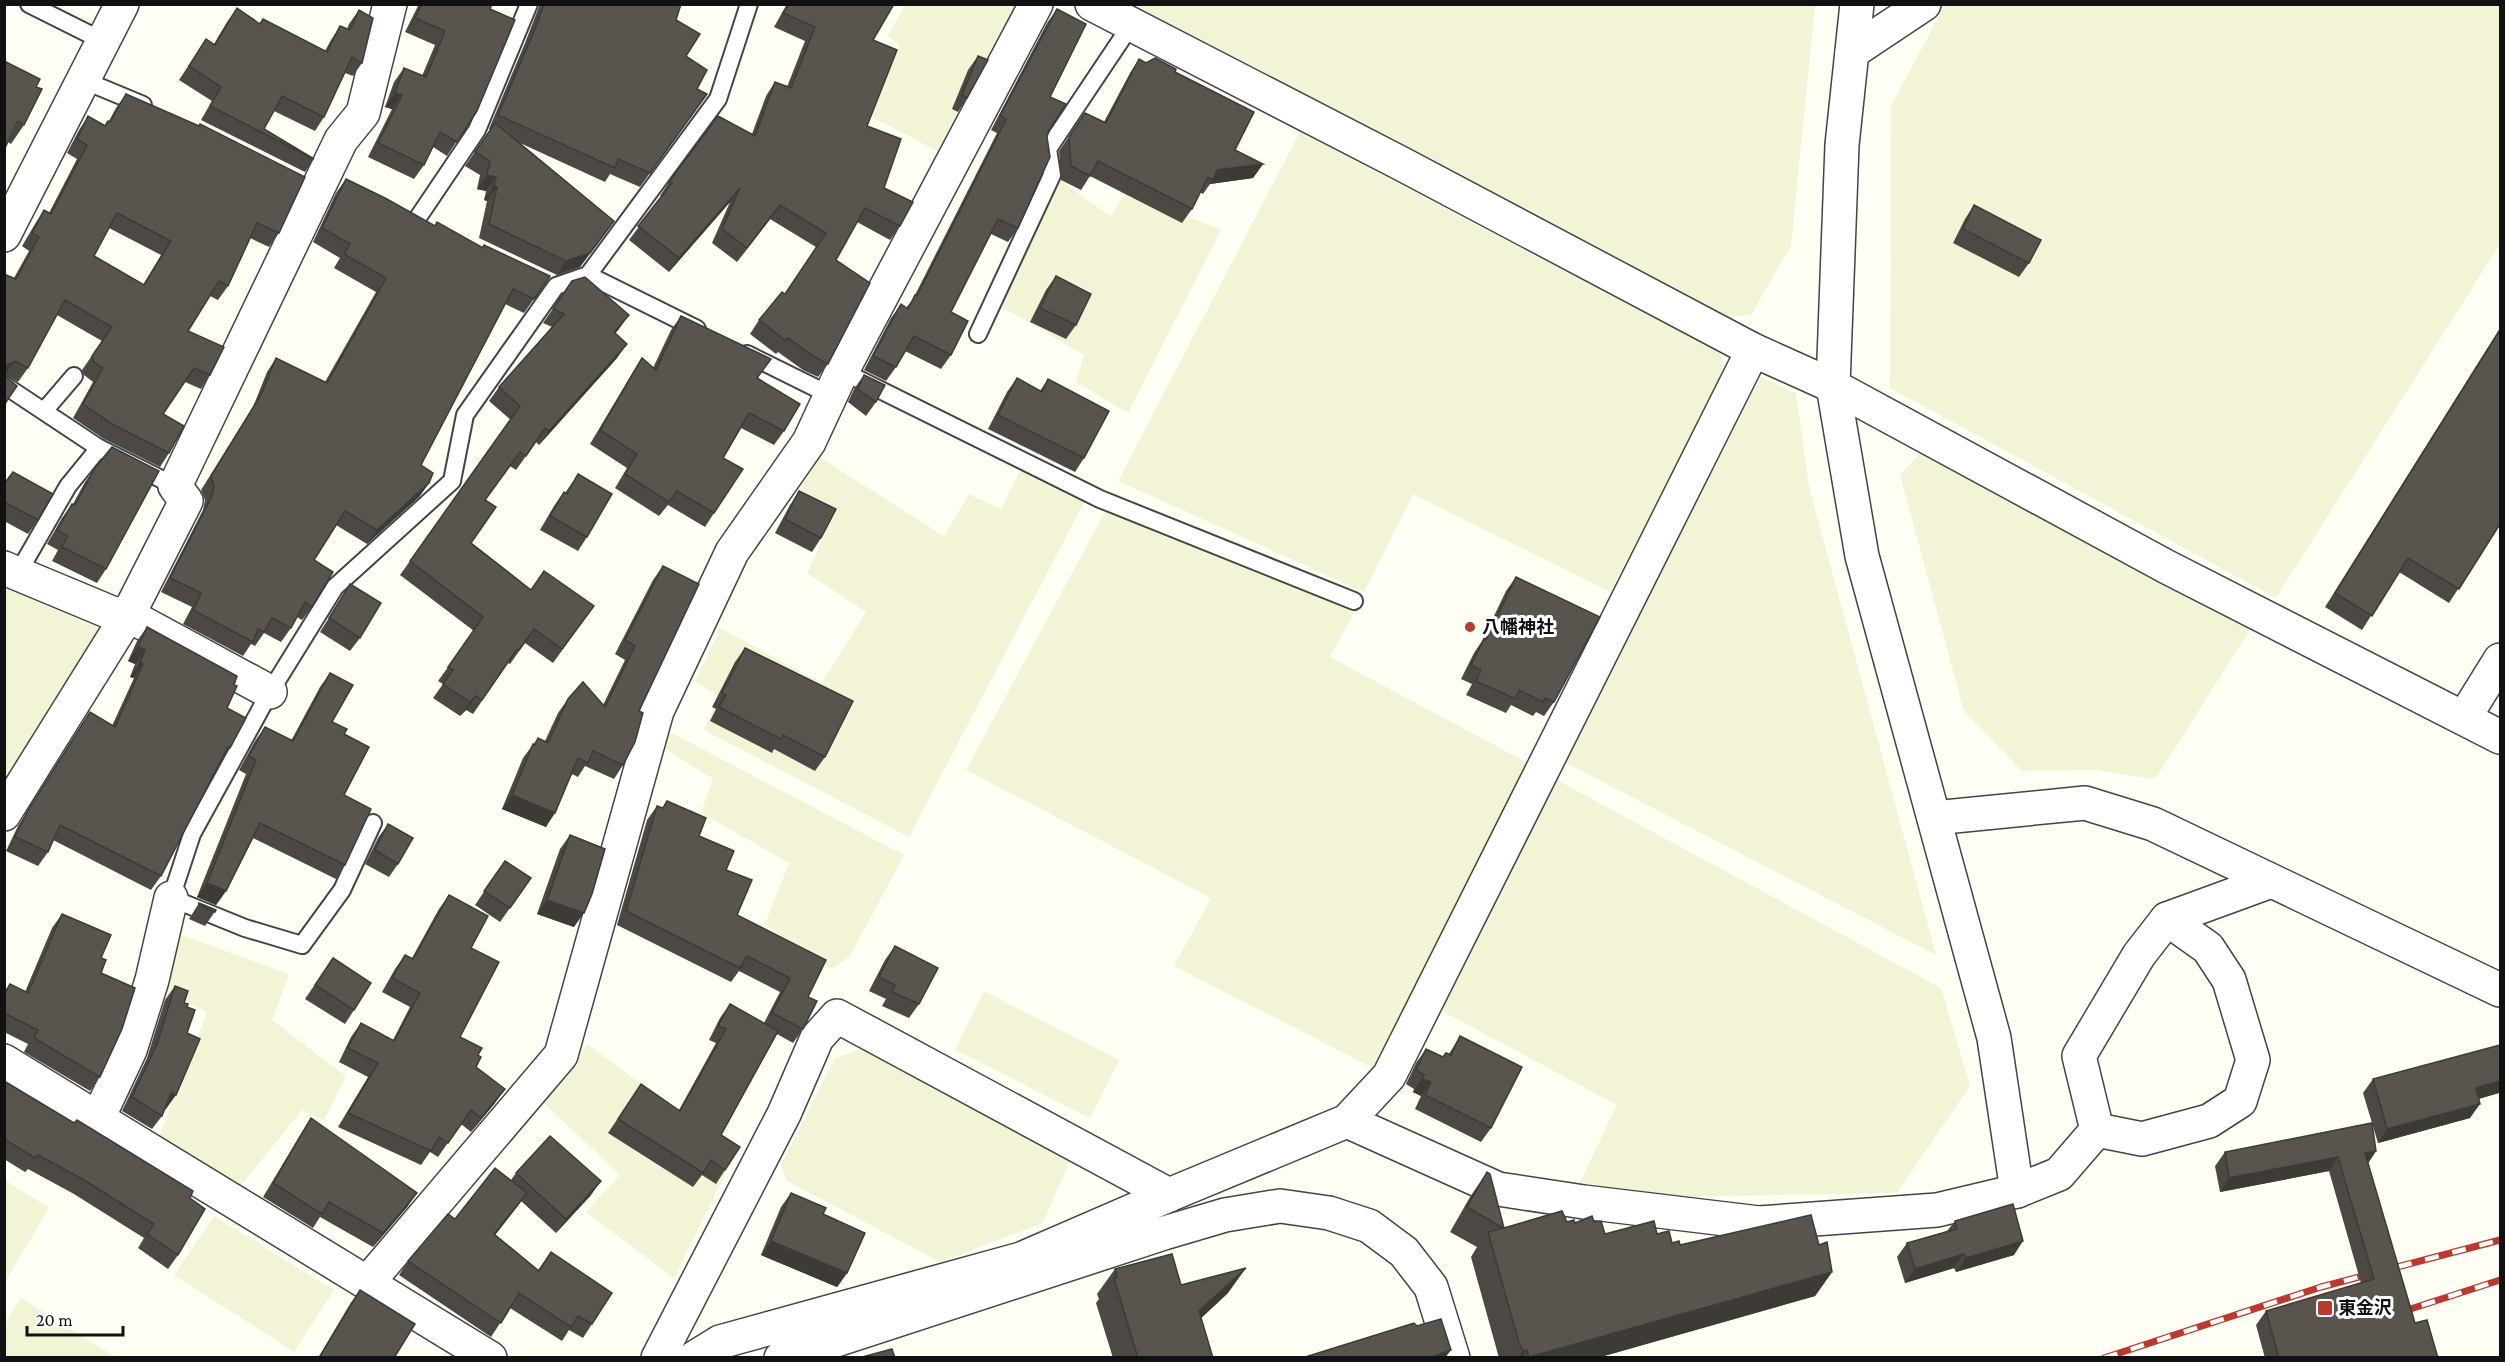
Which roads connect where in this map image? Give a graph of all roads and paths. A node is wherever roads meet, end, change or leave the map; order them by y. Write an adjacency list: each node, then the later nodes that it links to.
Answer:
1 (29, 4): 11 (lane)
2 (122, 4): 11 (street)
3 (390, 4): 28 (street)
4 (529, 4): 15 (lane)
5 (749, 4): 17 (lane)
6 (1036, 4): 23 (street)
7 (1092, 4): 10 (street)
8 (1857, 4): 12 (street)
9 (1924, 4): 12 (street)
10 (1131, 25): 18 (lane); 21 (street)
11 (103, 41): 13 (street)
12 (1852, 52): 25 (street)
13 (83, 80): 14 (lane); 16 (street)
14 (156, 111)
15 (417, 219)
16 (4, 235)
17 (588, 275): 19 (lane); 33 (lane)
18 (978, 334)
19 (714, 338)
20 (735, 348): 23 (lane)
21 (1753, 350): 25 (street); 45 (street)
22 (74, 376): 26 (lane)
23 (836, 383): 30 (lane); 49 (street)
24 (4, 385): 26 (lane)
25 (1833, 386): 34 (street); 37 (street)
26 (44, 411): 27 (lane)
27 (99, 448): 28 (lane); 29 (lane)
28 (175, 486): 31 (street)
29 (11, 571): 31 (street)
30 (1354, 601)
31 (128, 615): 33 (street); 36 (street)
32 (2500, 660): 34 (street)
33 (270, 692): 40 (lane)
34 (2464, 718): 35 (street)
35 (2500, 737)
36 (4, 814)
37 (1934, 818): 39 (street); 47 (street)
38 (374, 823): 40 (lane)
39 (2271, 881): 41 (street); 42 (street)
40 (171, 898): 44 (street)
41 (2167, 919): 46 (street); 46 (street)
42 (2500, 990)
43 (4, 1061): 44 (street)
44 (98, 1118): 49 (street)
45 (1347, 1121): 47 (street); 48 (street)
46 (2097, 1130): 47 (street)
47 (2018, 1191)
48 (1169, 1195): 51 (street); 52 (street)
49 (368, 1282): 50 (street)
50 (490, 1358)
51 (658, 1358)
52 (694, 1358)
53 (781, 1358): 54 (street)
54 (1453, 1358)

